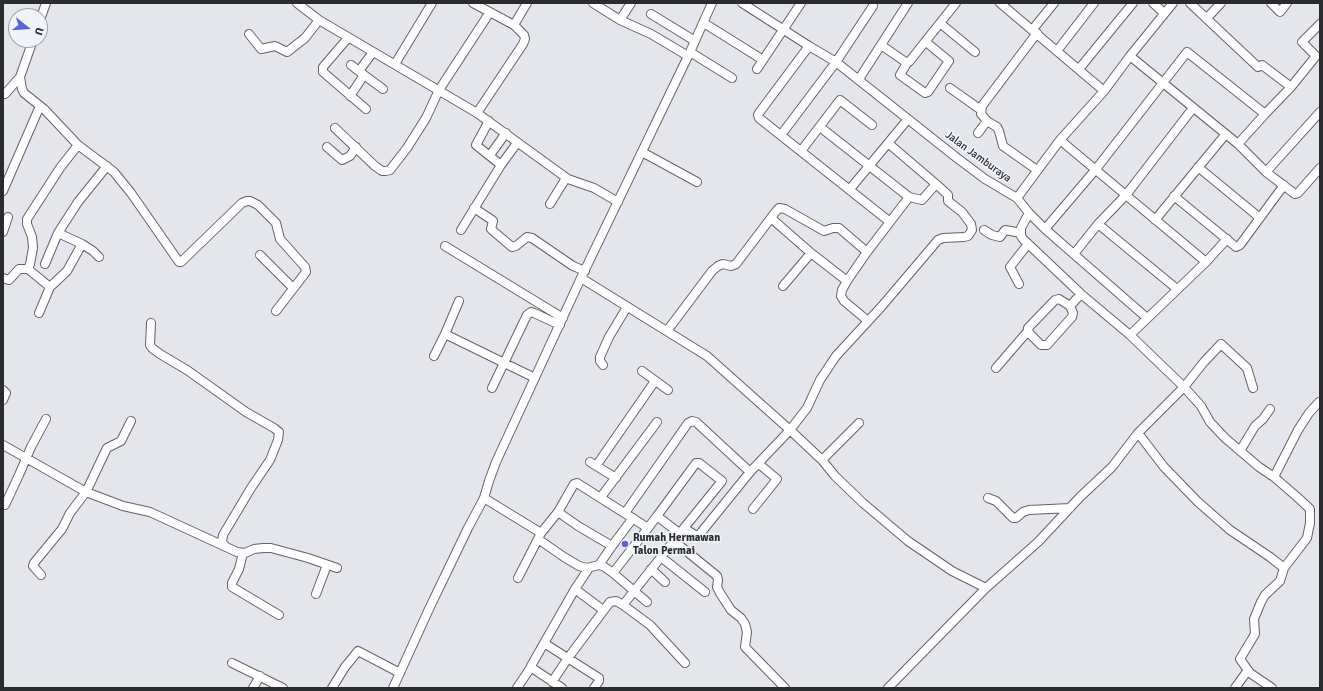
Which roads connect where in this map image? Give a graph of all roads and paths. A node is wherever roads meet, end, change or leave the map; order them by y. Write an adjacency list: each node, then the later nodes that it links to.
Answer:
1 (298, 3): 27 (street)
2 (432, 3): 51 (street)
3 (473, 3): 23 (street)
4 (527, 3): 32 (street)
5 (594, 3): 28 (street)
6 (632, 3): 28 (street)
7 (712, 3): 30 (street)
8 (742, 3): 33 (street, Jalan Jamburaya)
9 (801, 3): 33 (street)
10 (908, 3): 39 (street)
11 (956, 3): 29 (street)
12 (1000, 3): 34 (street)
13 (1054, 3): 34 (street)
14 (1094, 3): 42 (street)
15 (1133, 3): 54 (street)
16 (1153, 3): 24 (street)
17 (1173, 3): 24 (street, Jalan Jamburaya)
18 (1190, 3): 26 (street)
19 (1221, 3): 26 (street)
20 (1270, 3): 21 (street)
21 (1287, 3)
22 (873, 6): 49 (street)
23 (490, 12): 32 (street); 63 (street)
24 (1164, 13): 46 (street, Jalan Jamburaya)
25 (651, 14): 37 (street)
26 (1207, 18): 60 (street)
27 (319, 20): 35 (street); 36 (street)
28 (620, 20): 45 (street)
29 (940, 23): 38 (street); 44 (street)
30 (704, 24): 37 (street); 47 (street)
31 (1320, 24): 48 (street)
32 (514, 25): 72 (street)
33 (784, 30): 40 (street, Jalan Jamburaya); 47 (street)
34 (1035, 31): 42 (street); 70 (street)
35 (249, 34)
36 (348, 38): 43 (street); 66 (street)
37 (694, 42): 45 (street)
38 (926, 42): 50 (street); 50 (street)
39 (881, 45): 50 (street); 58 (street)
40 (809, 46): 49 (street, Jalan Jamburaya); 83 (street)
41 (30, 48): 56 (street)
42 (1057, 51): 54 (street)
43 (373, 52): 51 (street); 55 (street)
44 (975, 52)
45 (689, 54): 57 (street); 91 (street)
46 (1130, 56): 59 (street); 64 (street, Jalan Jamburaya)
47 (763, 60): 53 (street)
48 (1317, 61): 60 (street)
49 (836, 62): 58 (street, Jalan Jamburaya); 83 (street)
50 (907, 63)
51 (395, 64): 63 (street)
52 (351, 65): 55 (street)
53 (758, 69)
54 (1079, 70): 64 (street)
55 (362, 73): 62 (street); 66 (street)
56 (20, 77): 65 (street); 67 (street)
57 (732, 78)
58 (859, 79): 74 (street, Jalan Jamburaya)
59 (1162, 83): 68 (street); 73 (street); 100 (street)
60 (1291, 87): 73 (street)
61 (950, 88): 70 (street)
62 (384, 89)
63 (439, 90): 72 (street); 90 (street)
64 (1104, 91): 84 (street, Jalan Jamburaya)
65 (3, 94)
66 (350, 96): 69 (street)
67 (40, 106): 88 (street); 107 (street)
68 (1193, 108): 82 (street); 108 (street)
69 (366, 109)
70 (981, 110): 76 (street)
71 (1320, 112): 101 (street)
72 (477, 113): 75 (street)
73 (1265, 114): 87 (street)
74 (908, 119): 86 (street); 111 (street, Jalan Jamburaya)
75 (489, 121): 80 (street); 93 (street)
76 (986, 121): 81 (street); 99 (street)
77 (872, 125): 78 (street)
78 (820, 127): 92 (street); 96 (street)
79 (335, 128): 90 (street)
80 (506, 133): 85 (street); 93 (street)
81 (978, 133)
82 (1225, 134): 87 (street); 97 (street)
83 (781, 135): 92 (street)
84 (1060, 140): 99 (street, Jalan Jamburaya); 100 (street)
85 (517, 143): 94 (street); 102 (street)
86 (888, 143): 96 (street); 104 (street)
87 (1238, 144): 101 (street)
88 (78, 145): 95 (street); 139 (street)
89 (327, 147): 90 (street)
90 (356, 147)
91 (642, 152): 103 (street); 112 (street)
92 (801, 152): 106 (street)
93 (490, 155): 94 (street)
94 (501, 165): 114 (street)
95 (107, 166): 127 (street); 146 (street)
96 (870, 166): 106 (street); 110 (street)
97 (1198, 167): 109 (street); 118 (street)
98 (1320, 168): 105 (street)
99 (1038, 169): 111 (street, Jalan Jamburaya)
100 (1096, 169): 108 (street); 122 (street)
101 (1266, 172): 105 (street)
102 (566, 178): 112 (street); 113 (street)
103 (697, 182)
104 (936, 184): 110 (street); 156 (street)
105 (1284, 185): 118 (street)
106 (850, 189): 120 (street)
107 (3, 191)
108 (1126, 195): 119 (street); 121 (street)
109 (1174, 196): 119 (street); 128 (street)
110 (909, 198): 120 (street)
111 (1017, 198): 115 (street)
112 (618, 202): 140 (street)
113 (550, 204)
114 (474, 208): 123 (street); 140 (street)
115 (1028, 213): 122 (street); 126 (street)
116 (8, 217): 125 (street)
117 (771, 218): 132 (street); 133 (street); 158 (street)
118 (1260, 218): 128 (street)
119 (1155, 220): 137 (street)
120 (890, 222): 132 (street)
121 (1098, 224): 134 (street); 147 (street)
122 (1044, 229): 134 (street)
123 (461, 230)
124 (984, 230): 126 (street)
125 (3, 232)
126 (1021, 232): 130 (street)
127 (58, 233): 129 (street); 138 (street)
128 (1227, 240): 137 (street)
129 (82, 244): 136 (street); 144 (street)
130 (1028, 244): 143 (street); 148 (street)
131 (445, 246): 155 (street)
132 (867, 252): 142 (street)
133 (811, 253): 142 (street); 145 (street)
134 (1074, 254): 154 (street)
135 (260, 256): 146 (street)
136 (99, 257)
137 (1206, 262): 147 (street)
138 (45, 264)
139 (28, 269): 141 (street); 144 (street)
140 (583, 275): 151 (street); 155 (street)
141 (3, 278)
142 (847, 281): 156 (street)
143 (1019, 284)
144 (50, 286): 153 (street)
145 (783, 286)
146 (293, 288): 152 (street)
147 (1178, 289): 154 (street)
148 (1081, 294): 150 (street); 161 (street)
149 (459, 301): 160 (street)
150 (1070, 306): 159 (street); 159 (street)
151 (627, 307): 158 (street); 164 (street)
152 (276, 311)
153 (39, 313)
154 (1147, 318): 161 (street)
155 (562, 321): 163 (street); 167 (street)
156 (868, 321): 181 (street)
157 (152, 323): 207 (street)
158 (667, 331): 181 (street)
159 (1028, 331): 165 (street)
160 (445, 334): 162 (street); 163 (street)
161 (1130, 335): 169 (street)
162 (434, 356)
163 (504, 362): 167 (street); 170 (street)
164 (604, 365)
165 (996, 368)
166 (642, 371): 168 (street)
167 (535, 378): 193 (street)
168 (655, 381): 173 (street); 190 (street)
169 (1184, 387): 171 (street); 182 (street); 184 (street)
170 (492, 388)
171 (1253, 388)
172 (3, 390): 174 (street)
173 (668, 390)
174 (3, 400)
175 (1319, 402): 189 (street)
176 (1270, 409): 184 (street)
177 (46, 419): 185 (street)
178 (131, 421): 191 (street)
179 (658, 422): 190 (street)
180 (859, 423): 186 (street)
181 (790, 430): 186 (street); 187 (street)
182 (1138, 433): 196 (street); 214 (street)
183 (3, 445): 185 (street)
184 (1240, 451): 189 (street)
185 (26, 458): 191 (street); 195 (street)
186 (822, 460): 220 (street)
187 (759, 464): 188 (street); 197 (street)
188 (750, 472): 199 (street); 203 (street)
189 (1274, 476): 214 (street)
190 (616, 478): 192 (street)
191 (86, 492): 207 (street); 217 (street)
192 (601, 497): 198 (street); 199 (street)
193 (484, 498): 204 (street); 235 (street)
194 (988, 498): 196 (street)
195 (4, 505)
196 (1070, 508): 220 (street)
197 (754, 509)
198 (558, 512): 204 (street); 206 (street)
199 (625, 513): 201 (street)
200 (657, 516): 202 (street); 203 (street); 203 (street)
201 (633, 518): 202 (street); 206 (street)
202 (648, 528): 216 (street)
203 (682, 531): 205 (street)
204 (540, 536): 213 (street); 218 (street)
205 (674, 541): 209 (street); 245 (street)
206 (612, 546): 211 (street)
207 (226, 547): 208 (street)
208 (243, 553): 210 (street); 228 (street)
209 (661, 557): 215 (street); 223 (street)
210 (327, 565): 212 (street); 224 (street)
211 (599, 565): 213 (street); 216 (street)
212 (336, 568)
213 (589, 568): 221 (street)
214 (1284, 568): 234 (street)
215 (651, 569): 219 (street); 222 (street)
216 (613, 573): 222 (street)
217 (41, 575)
218 (518, 578)
219 (665, 582)
220 (986, 588): 246 (street)
221 (575, 589): 227 (street); 229 (street)
222 (633, 591): 225 (street); 226 (street)
223 (705, 592)
224 (316, 594)
225 (647, 602)
226 (623, 605): 227 (street); 232 (street)
227 (603, 610): 230 (street)
228 (279, 615)
229 (544, 643): 230 (street); 233 (street)
230 (568, 658): 237 (street); 244 (street)
231 (232, 663): 236 (street)
232 (685, 663)
233 (531, 667): 237 (street); 242 (street)
234 (1248, 670): 247 (street); 248 (street)
235 (400, 673): 240 (street); 241 (street)
236 (260, 676): 238 (street); 239 (street)
237 (552, 682): 243 (street)
238 (253, 688)
239 (282, 688)
240 (332, 688)
241 (394, 688)
242 (517, 688)
243 (562, 688)
244 (594, 688)
245 (786, 688)
246 (888, 688)
247 (1235, 688)
248 (1272, 688)

